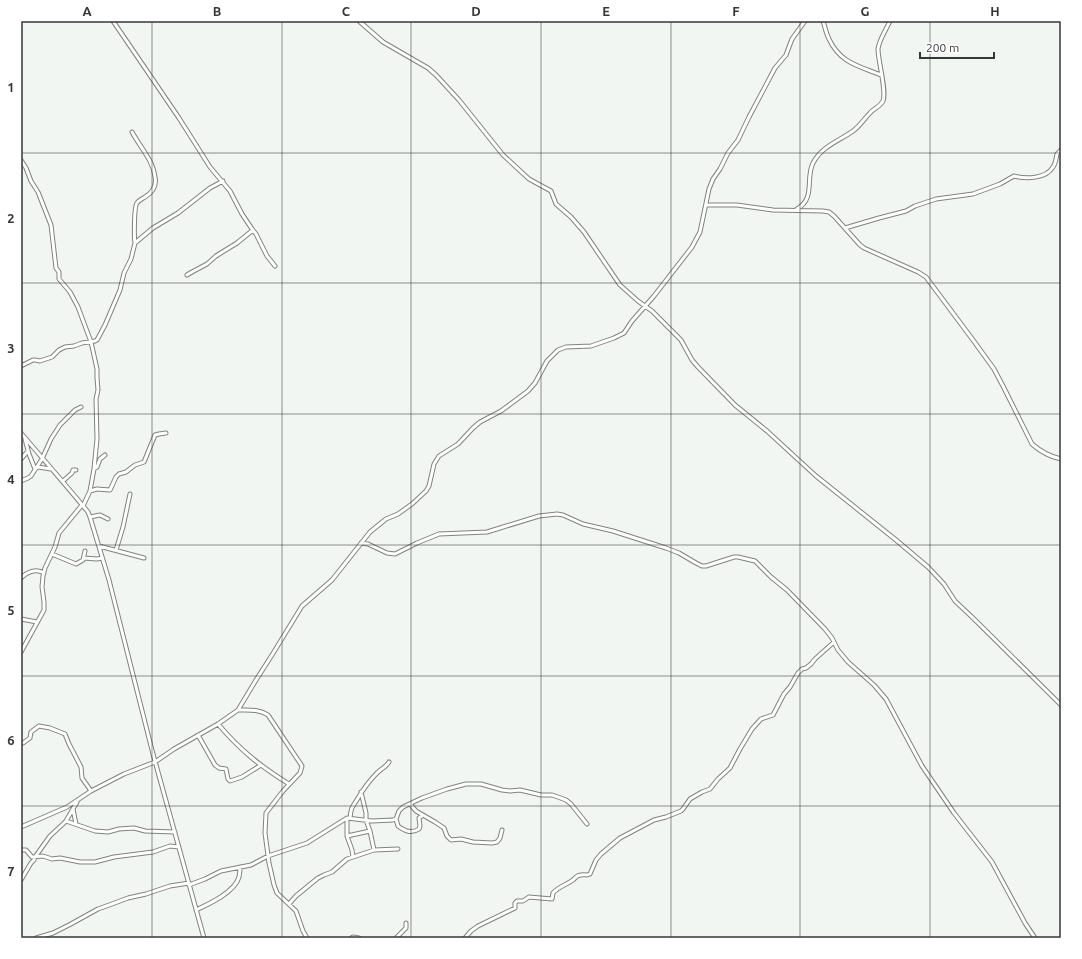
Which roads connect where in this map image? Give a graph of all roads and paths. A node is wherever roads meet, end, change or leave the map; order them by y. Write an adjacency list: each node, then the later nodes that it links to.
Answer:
1 (113, 21): 10 (street)
2 (359, 21): 18 (street)
3 (805, 21): 11 (street)
4 (823, 21): 6 (street)
5 (890, 21): 6 (street)
6 (881, 75): 12 (street)
7 (132, 132): 15 (street)
8 (1061, 150): 13 (street)
9 (21, 160): 19 (street)
10 (222, 181): 14 (street); 15 (street)
11 (706, 205): 12 (street); 18 (street)
12 (795, 210): 13 (street)
13 (845, 228): 29 (street)
14 (253, 230): 16 (street); 17 (street)
15 (135, 243): 19 (street)
16 (275, 266)
17 (187, 275)
18 (645, 306): 41 (street); 55 (street)
19 (91, 342): 20 (street); 31 (street)
20 (21, 366)
21 (81, 406): 28 (street)
22 (21, 433): 24 (street)
23 (166, 433): 36 (street)
24 (24, 437): 25 (street); 28 (street)
25 (28, 451): 27 (street); 30 (street)
26 (105, 455): 31 (street)
27 (21, 459)
28 (42, 459): 30 (street); 32 (street)
29 (1061, 459)
30 (35, 469): 32 (street); 34 (street)
31 (94, 469): 36 (street)
32 (52, 470): 35 (street)
33 (76, 470): 35 (street)
34 (21, 480)
35 (63, 481): 38 (street)
36 (90, 491): 38 (street)
37 (130, 494): 43 (street)
38 (83, 506): 39 (street); 45 (street)
39 (90, 517): 40 (street); 42 (street)
40 (108, 519)
41 (361, 543): 53 (street); 56 (street)
42 (99, 546): 43 (street); 47 (street)
43 (116, 550): 48 (street)
44 (85, 551): 46 (street)
45 (52, 554): 46 (street); 49 (street)
46 (84, 558): 47 (street)
47 (102, 558): 60 (street)
48 (144, 558)
49 (44, 573): 50 (street); 52 (street)
50 (21, 578)
51 (21, 619): 52 (street)
52 (37, 622): 54 (street)
53 (834, 642): 100 (street); 101 (street)
54 (21, 652)
55 (1061, 705)
56 (238, 710): 57 (street); 63 (street)
57 (218, 724): 58 (street); 62 (street)
58 (198, 735): 60 (street); 62 (street)
59 (23, 743): 64 (street)
60 (155, 762): 64 (street); 79 (street)
61 (389, 762): 65 (street)
62 (261, 765): 63 (street)
63 (289, 784): 85 (street)
64 (92, 792): 66 (street)
65 (361, 792): 70 (street); 72 (street)
66 (77, 802): 68 (street); 76 (street)
67 (410, 804): 69 (street); 71 (street); 75 (street)
68 (73, 809): 73 (street); 74 (street)
69 (423, 815): 71 (street); 77 (street)
70 (348, 818): 72 (street); 80 (street); 85 (street)
71 (396, 819): 72 (street)
72 (366, 820): 78 (street)
73 (66, 821): 74 (street); 86 (street)
74 (76, 824): 79 (street)
75 (587, 824)
76 (21, 827)
77 (502, 830)
78 (370, 831): 80 (street); 84 (street)
79 (175, 832): 81 (street)
80 (347, 836): 87 (street)
81 (179, 848): 86 (street); 90 (street)
82 (398, 849): 84 (street)
83 (21, 850): 86 (street)
84 (374, 850): 87 (street)
85 (268, 856): 88 (street); 91 (street)
86 (35, 857): 89 (street)
87 (353, 857): 91 (street)
88 (240, 867): 90 (street); 92 (street)
89 (21, 880)
90 (189, 884): 92 (street); 94 (street)
91 (289, 904): 96 (street)
92 (196, 910): 95 (street)
93 (406, 923): 99 (street)
94 (36, 938)
95 (204, 938)
96 (307, 938)
97 (351, 938): 98 (street)
98 (358, 938)
99 (396, 938)
100 (465, 938)
101 (1035, 938)

